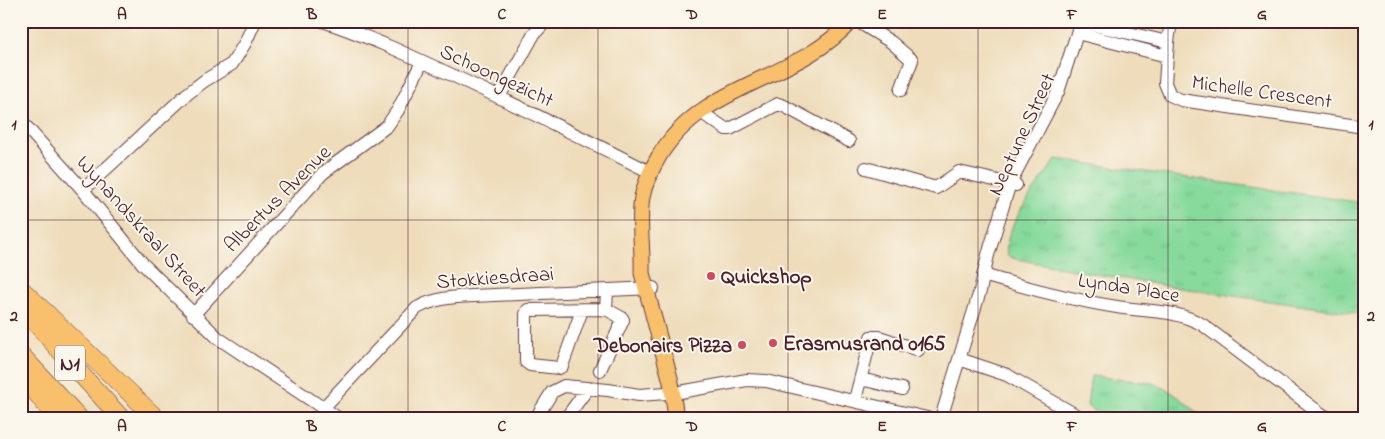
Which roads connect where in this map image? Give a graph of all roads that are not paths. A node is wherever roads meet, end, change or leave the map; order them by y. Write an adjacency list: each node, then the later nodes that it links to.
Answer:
1 (256, 21): 21 (street)
2 (323, 21): 7 (street, Schoongezicht)
3 (546, 21): 13 (street)
4 (851, 21): 14 (main road)
5 (857, 21): 12 (street)
6 (1172, 21): 9 (street, Michelle Crescent)
7 (350, 25): 11 (street, Schoongezicht)
8 (1083, 26): 9 (street); 10 (street); 20 (street, Neptune Street)
9 (1168, 42): 10 (street, Michelle Crescent)
10 (1167, 56): 16 (street, Michelle Crescent)
11 (422, 62): 13 (street, Schoongezicht); 29 (street, Albertus Avenue)
12 (901, 90)
13 (499, 97): 19 (street, Schoongezicht)
14 (699, 111): 17 (street); 19 (main road)
15 (21, 121): 21 (street, Wynandskraal Street)
16 (1364, 126)
17 (849, 141)
18 (866, 168): 20 (street)
19 (650, 172): 24 (main road)
20 (1013, 184): 22 (street, Neptune Street)
21 (83, 190): 29 (street, Wynandskraal Street)
22 (985, 275): 32 (street, Neptune Street); 53 (street, Lynda Place)
23 (21, 289): 44 (highway)
24 (649, 289): 25 (street, Stokkiesdraai); 38 (main road)
25 (607, 291): 27 (street); 40 (street, Stokkiesdraai)
26 (21, 306): 43 (highway, N1)
27 (606, 309): 28 (street); 33 (street)
28 (582, 310): 28 (street)
29 (194, 315): 40 (street, Wynandskraal Street)
30 (918, 350): 35 (street)
31 (21, 356): 42 (highway, N1)
32 (959, 360): 51 (street, Neptune Street); 52 (street)
33 (600, 370)
34 (21, 373): 41 (highway)
35 (861, 379): 37 (street); 39 (street)
36 (588, 388): 38 (street); 46 (street); 47 (street)
37 (902, 389)
38 (677, 392): 39 (street); 48 (main road); 49 (main road)
39 (855, 400): 50 (street)
40 (324, 407): 45 (street, Wynandskraal Street)
41 (56, 418)
42 (79, 418)
43 (121, 418)
44 (156, 418)
45 (338, 418)
46 (536, 418)
47 (566, 418)
48 (676, 418)
49 (683, 418)
50 (928, 418)
51 (941, 418)
52 (1081, 418)
53 (1328, 418)

